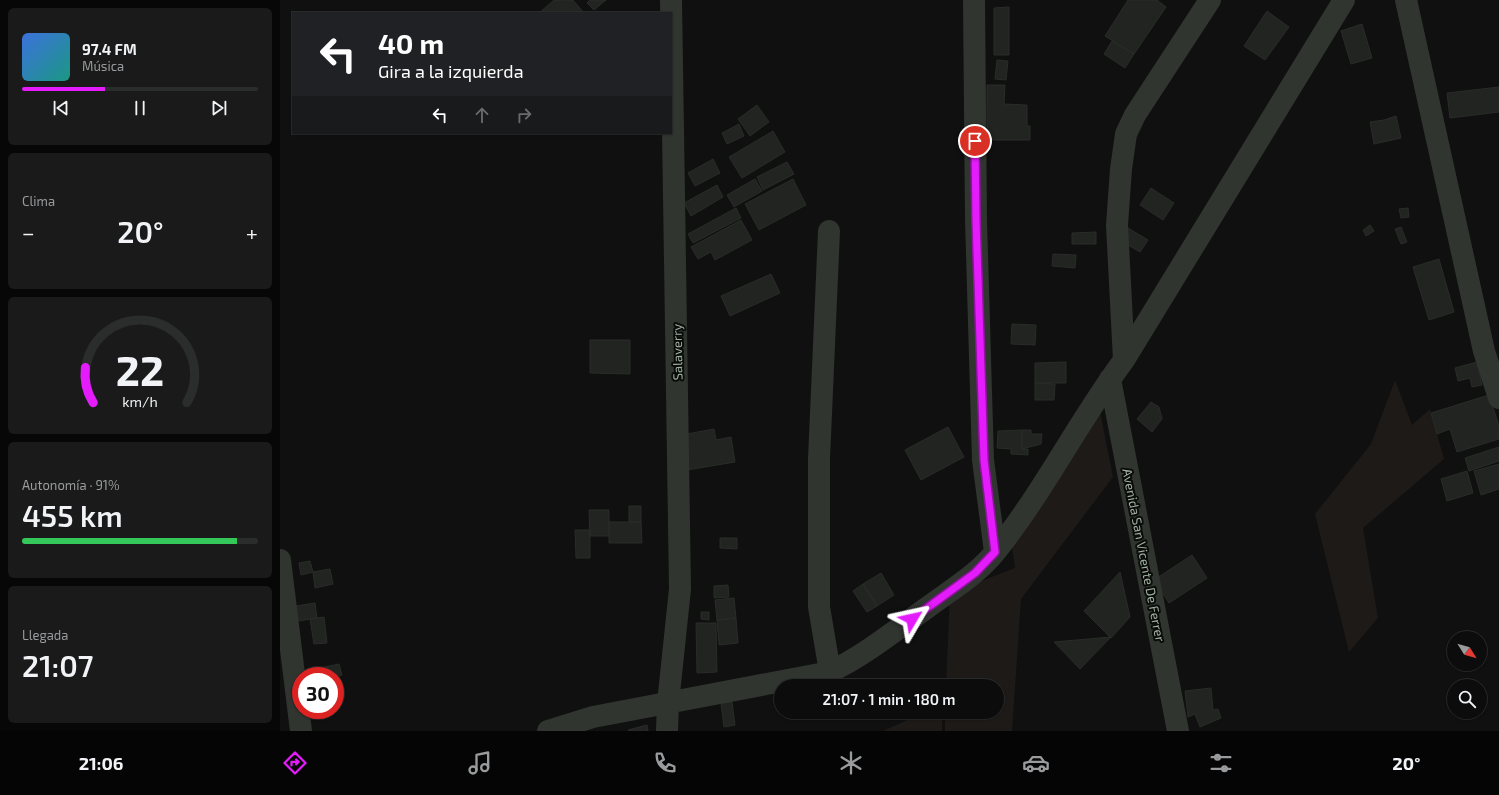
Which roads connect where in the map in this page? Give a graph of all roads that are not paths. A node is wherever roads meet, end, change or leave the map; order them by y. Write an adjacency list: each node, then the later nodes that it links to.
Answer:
1 (671, 0): 7 (street, Salaverry)
2 (974, 0): 16 (street)
3 (1210, 0): 13 (street)
4 (1328, 0): 8 (street)
5 (1344, 0): 8 (street)
6 (1406, 0): 12 (street)
7 (671, 12)
8 (1328, 24): 13 (street)
9 (672, 65): 19 (street, Salaverry)
10 (829, 231): 18 (street)
11 (1499, 334): 12 (street)
12 (1484, 351): 15 (street)
13 (1124, 360): 14 (street)
14 (1110, 379): 16 (street); 23 (street, Avenida San Vicente De Ferrer)
15 (1499, 398)
16 (995, 552): 18 (street)
17 (280, 560): 20 (street)
18 (830, 672): 19 (street)
19 (668, 703): 21 (street); 22 (street, Salaverry)
20 (301, 731)
21 (548, 731)
22 (668, 731)
23 (1178, 731)

